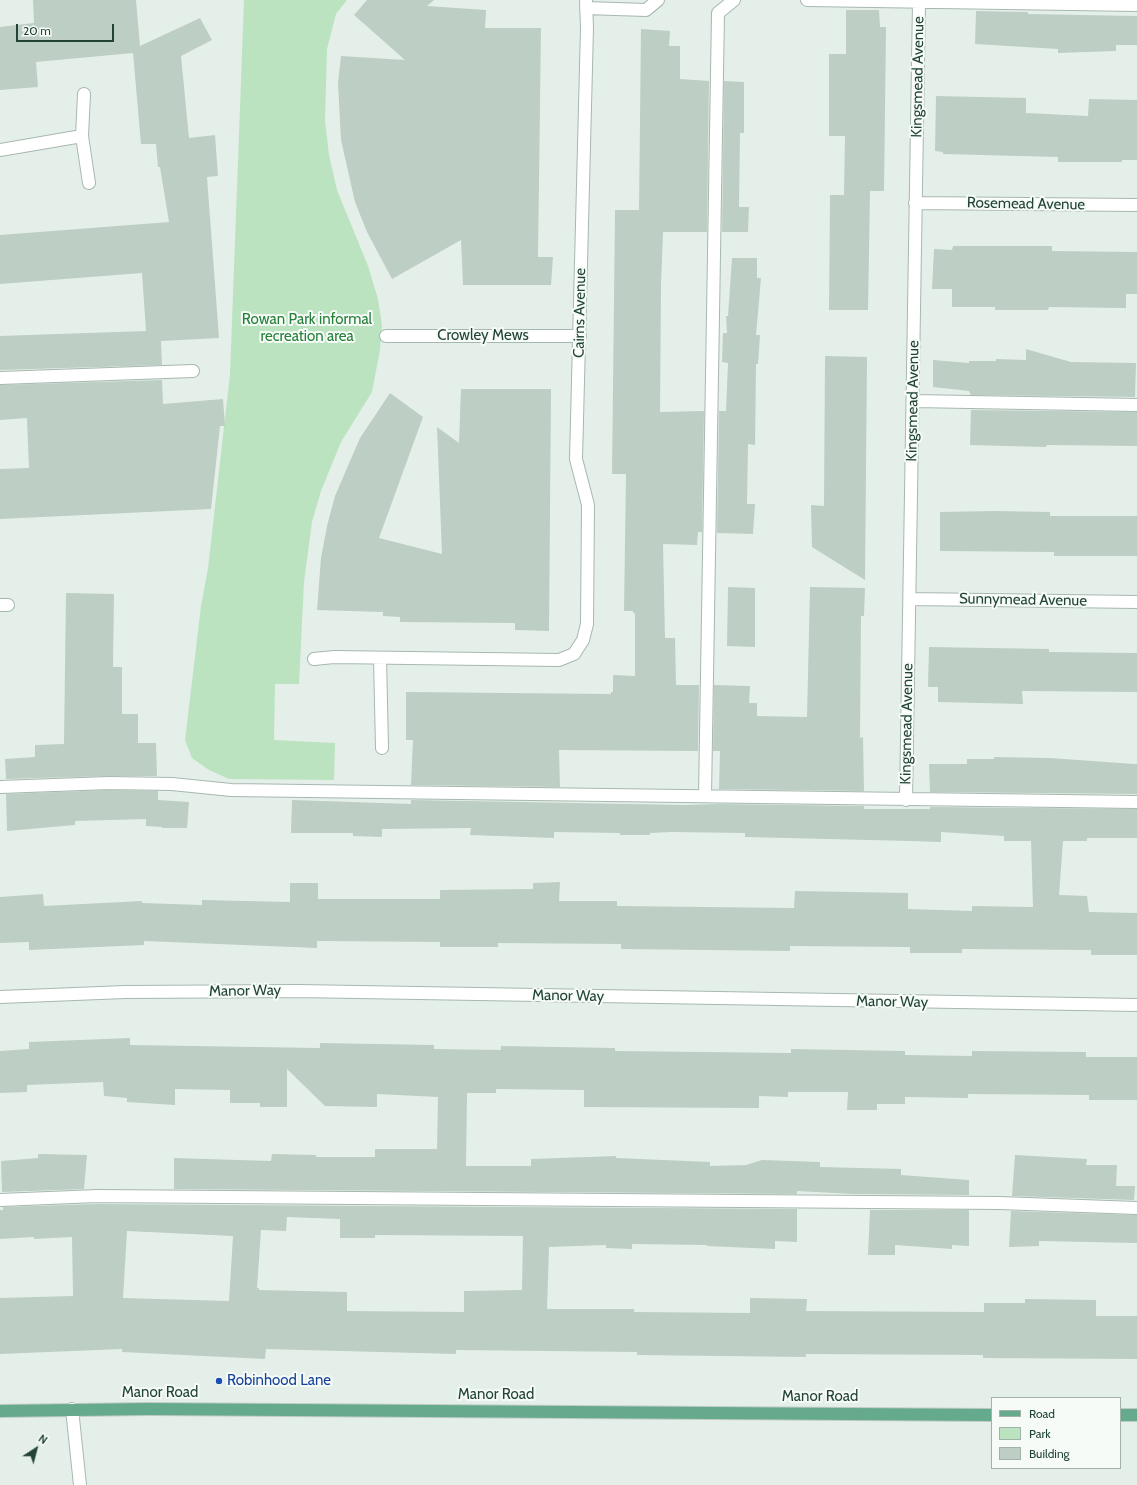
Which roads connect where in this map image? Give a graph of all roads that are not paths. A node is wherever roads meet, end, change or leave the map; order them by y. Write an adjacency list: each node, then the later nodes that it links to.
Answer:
1 (658, 0): 5 (street)
2 (734, 0): 25 (street)
3 (808, 0): 4 (street)
4 (919, 2): 6 (street); 11 (street, Kingsmead Avenue)
5 (586, 4): 14 (street, Cairns Avenue)
6 (1137, 5)
7 (84, 94): 8 (street)
8 (82, 136): 9 (street); 10 (street)
9 (0, 150)
10 (89, 183)
11 (915, 203): 12 (street, Rosemead Avenue); 17 (street, Kingsmead Avenue)
12 (1137, 205)
13 (386, 336): 14 (street, Crowley Mews)
14 (580, 336): 21 (street, Cairns Avenue)
15 (193, 371): 16 (street)
16 (0, 378)
17 (914, 401): 18 (street); 19 (street, Kingsmead Avenue)
18 (1137, 405)
19 (910, 599): 20 (street, Sunnymead Avenue); 26 (street, Kingsmead Avenue)
20 (1137, 602)
21 (380, 658): 22 (street, Cairns Avenue); 23 (street)
22 (314, 659)
23 (382, 748)
24 (0, 787): 25 (street)
25 (705, 796): 26 (street)
26 (906, 800): 27 (street)
27 (1137, 802)
28 (0, 996): 29 (street, Manor Way)
29 (1137, 1005)
30 (0, 1200): 31 (street)
31 (1137, 1208)
32 (72, 1409): 33 (main road, Manor Road); 34 (main road, Manor Road); 37 (street)
33 (0, 1411)
34 (991, 1415)
35 (1121, 1415): 36 (main road)
36 (1137, 1415)
37 (80, 1485)

